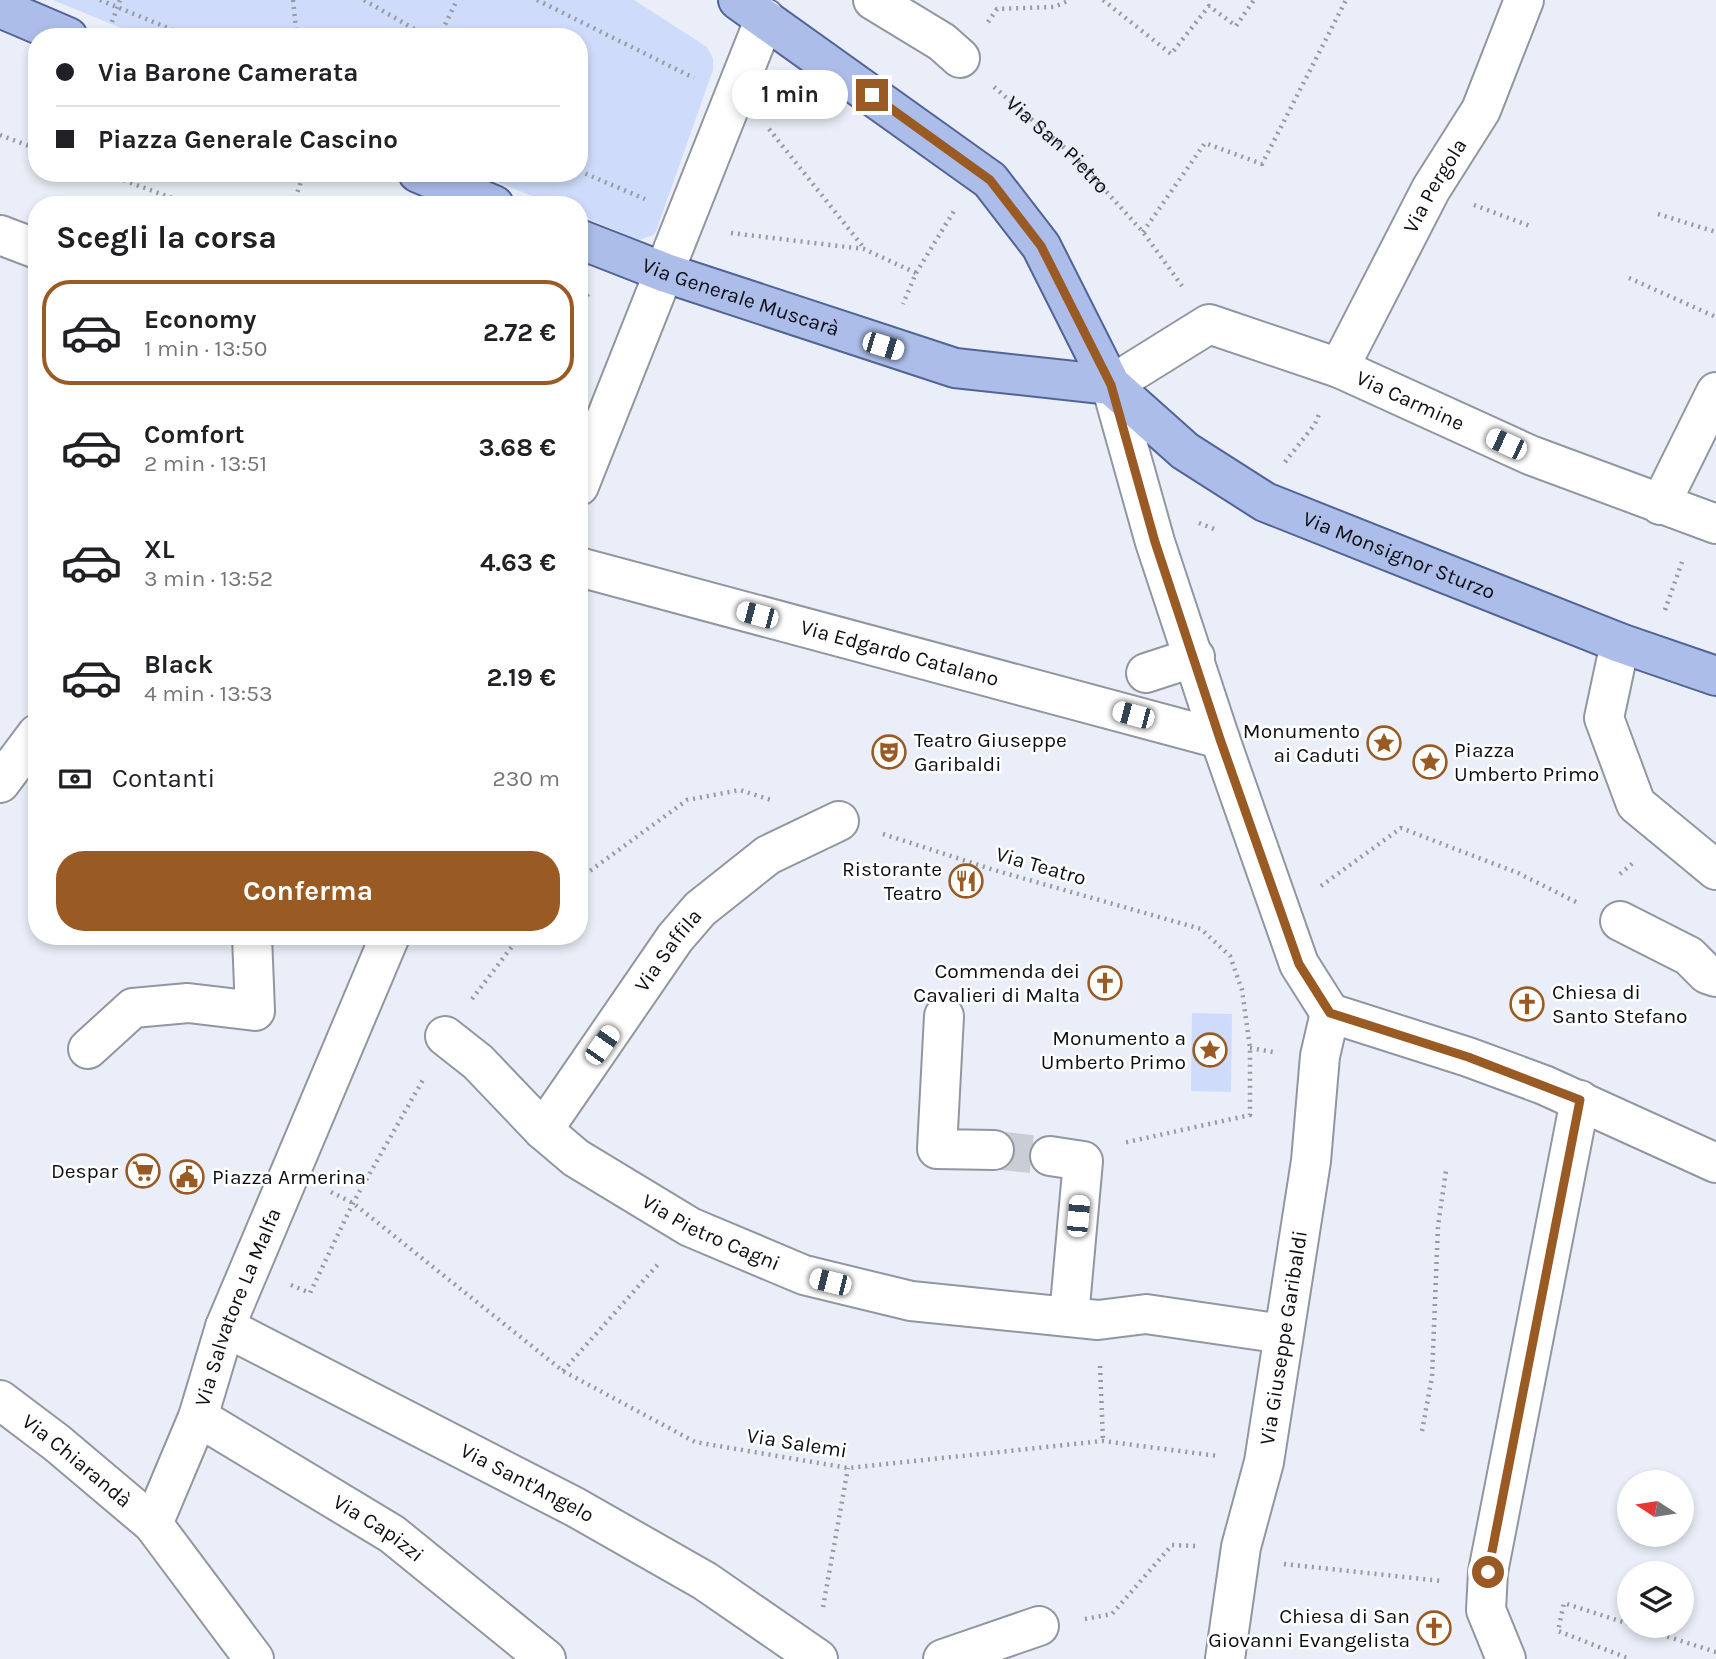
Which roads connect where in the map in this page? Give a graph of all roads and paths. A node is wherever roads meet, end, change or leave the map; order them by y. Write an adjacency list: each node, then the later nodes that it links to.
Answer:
1 (100, 0): 14 (path)
2 (293, 0): 15 (path)
3 (364, 0): 16 (path)
4 (457, 0): 17 (path)
5 (873, 0): 18 (street)
6 (1069, 0): 18 (path)
7 (1103, 0): 8 (path)
8 (1254, 0)
9 (1346, 0): 31 (path)
10 (1524, 0): 25 (street, Via Pergola)
11 (0, 8): 13 (main road)
12 (752, 9): 21 (main road); 29 (street)
13 (47, 28)
14 (168, 28)
15 (296, 28)
16 (412, 28)
17 (443, 28)
18 (960, 58): 31 (path, Via San Pietro)
19 (0, 135): 20 (path)
20 (28, 146)
21 (979, 172): 37 (path); 43 (main road)
22 (588, 176): 29 (path)
23 (128, 182): 26 (path)
24 (439, 182): 27 (main road)
25 (1431, 189): 30 (path); 42 (street, Via Pergola)
26 (167, 196)
27 (473, 196)
28 (1658, 214): 32 (path)
29 (685, 217): 36 (street); 37 (path)
30 (1530, 226)
31 (1143, 232): 40 (path, Via San Pietro)
32 (1716, 232)
33 (0, 235): 35 (street)
34 (588, 243): 36 (main road, Via Generale Muscarà)
35 (28, 246)
36 (666, 273): 41 (main road, Via Generale Muscarà); 45 (street)
37 (916, 273): 41 (path)
38 (1629, 278): 39 (path)
39 (1716, 317)
40 (1209, 324): 42 (street, Via Carmine); 43 (street)
41 (883, 346): 43 (main road, Via Generale Muscarà)
42 (1339, 368): 46 (path); 47 (street, Via Carmine)
43 (1111, 385): 46 (main road, Via Monsignor Sturzo); 49 (street)
44 (1716, 392): 47 (street)
45 (588, 454)
46 (1265, 502): 49 (path); 51 (main road, Via Monsignor Sturzo)
47 (1660, 505): 48 (street, Via Carmine)
48 (1707, 521): 51 (path)
49 (1165, 568): 52 (street)
50 (588, 569): 54 (street, Via Edgardo Catalano)
51 (1635, 648): 53 (main road, Via Monsignor Sturzo); 59 (street)
52 (1195, 657): 54 (street); 55 (street)
53 (1716, 676)
54 (1125, 688): 55 (street, Via Edgardo Catalano)
55 (1220, 739): 61 (street)
56 (28, 746): 57 (street)
57 (0, 783)
58 (839, 821): 60 (path, Via Teatro); 72 (street, Via Saffila); 73 (path, Via Teatro)
59 (1716, 870)
60 (588, 872)
61 (1276, 895): 62 (path); 66 (street)
62 (1620, 921): 65 (street)
63 (252, 945): 69 (street)
64 (386, 945): 77 (street, Via Salvatore La Malfa)
65 (1716, 977)
66 (1330, 1013): 70 (street); 84 (street, Via Giuseppe Garibaldi)
67 (944, 1016): 74 (street)
68 (445, 1036): 72 (street, Via Pietro Cagni)
69 (88, 1049)
70 (1580, 1100): 76 (street); 94 (street)
71 (408, 1112): 79 (path)
72 (544, 1130): 80 (street, Via Pietro Cagni)
73 (1129, 1144)
74 (994, 1150)
75 (1067, 1158): 82 (street)
76 (1716, 1163)
77 (290, 1170): 79 (path, Via Salemi); 81 (street, Via Salvatore La Malfa)
78 (1446, 1171): 88 (path)
79 (353, 1203): 81 (path); 85 (path, Via Salemi)
80 (690, 1227): 82 (street, Via Pietro Cagni); 85 (path)
81 (251, 1266): 83 (street, Via Salvatore La Malfa)
82 (1084, 1318): 84 (street, Via Pietro Cagni); 89 (path)
83 (225, 1327): 87 (street, Via Salvatore La Malfa); 103 (street, Via Sant'Angelo)
84 (1283, 1334): 90 (street, Via Giuseppe Garibaldi)
85 (563, 1371): 91 (path, Via Salemi)
86 (0, 1400): 92 (street, Via Chiarandà)
87 (198, 1416): 92 (street, Via Salvatore La Malfa); 102 (street, Via Capizzi)
88 (1422, 1431)
89 (1103, 1441): 90 (path, Via Salemi); 91 (path, Via Salemi)
90 (1264, 1461): 93 (street, Via Giuseppe Garibaldi)
91 (848, 1468): 95 (path)
92 (153, 1524): 101 (street, Via Chiarandà)
93 (1241, 1547): 94 (path); 96 (path); 105 (street, Via Giuseppe Garibaldi)
94 (1488, 1578): 106 (street)
95 (828, 1584)
96 (1112, 1614)
97 (1617, 1620): 107 (path)
98 (1039, 1626): 104 (street)
99 (1672, 1638): 100 (path)
100 (1716, 1652)
101 (254, 1659)
102 (546, 1659)
103 (817, 1659)
104 (943, 1659)
105 (1225, 1659)
106 (1506, 1659)
107 (1630, 1659)

